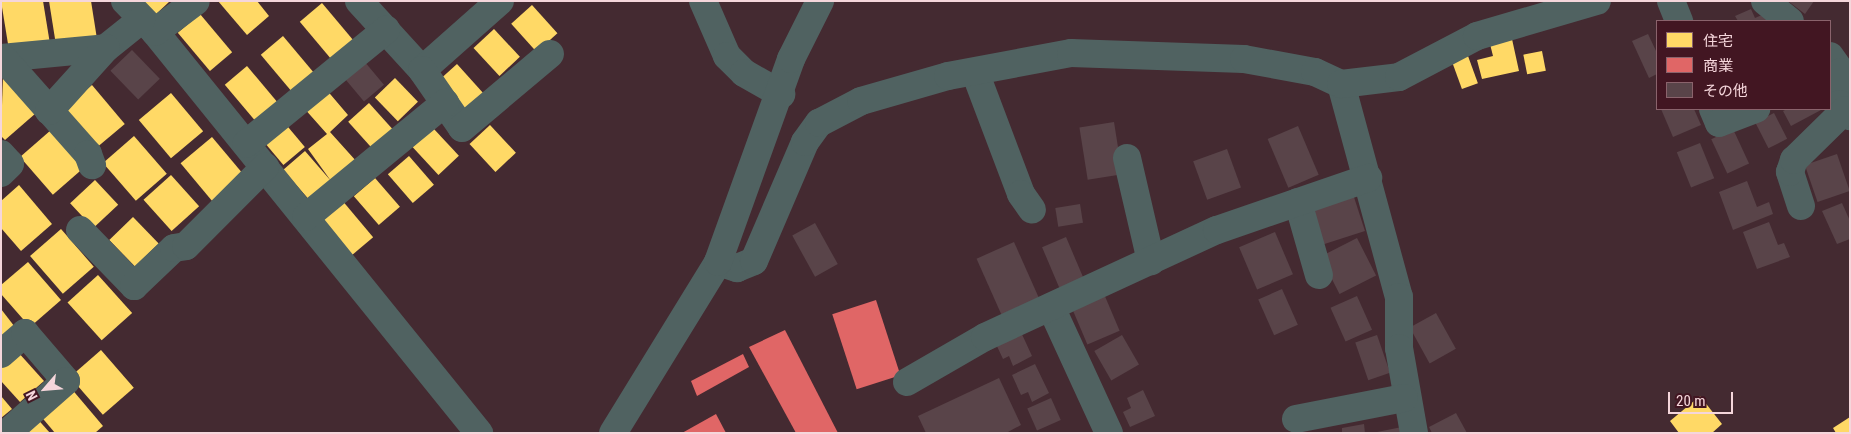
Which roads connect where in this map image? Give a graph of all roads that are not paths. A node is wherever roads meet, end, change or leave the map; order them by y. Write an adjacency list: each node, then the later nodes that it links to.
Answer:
1 (196, 1): 9 (street)
2 (359, 1): 12 (street)
3 (500, 1): 16 (street)
4 (703, 1): 20 (street)
5 (820, 1): 20 (street)
6 (1597, 1): 19 (street)
7 (1671, 1): 10 (street)
8 (1765, 1): 11 (street)
9 (140, 18): 13 (street); 26 (street)
10 (1679, 20)
11 (1789, 20)
12 (386, 30): 16 (street); 26 (street)
13 (106, 48): 15 (street); 24 (street)
14 (550, 54): 21 (street)
15 (2, 58): 24 (street)
16 (422, 70): 21 (street)
17 (1834, 71): 25 (street)
18 (975, 72): 19 (street); 35 (street); 38 (street)
19 (1342, 84): 32 (street)
20 (781, 94): 38 (street)
21 (445, 103): 36 (street)
22 (1713, 110): 23 (street)
23 (1753, 110)
24 (50, 111): 29 (street)
25 (1847, 113): 34 (street)
26 (246, 144): 30 (street)
27 (1, 154): 31 (street)
28 (1127, 158): 39 (street)
29 (92, 166)
30 (265, 167): 36 (street); 37 (street)
31 (1, 173)
32 (1368, 178): 33 (street); 44 (street)
33 (1298, 202): 39 (street); 40 (street)
34 (1801, 206)
35 (1032, 210)
36 (306, 216): 47 (street)
37 (80, 230)
38 (718, 262): 48 (street)
39 (1151, 262): 41 (street)
40 (1319, 275)
41 (1051, 307): 43 (street); 49 (street)
42 (1, 354): 46 (street)
43 (907, 382)
44 (1404, 398): 45 (street); 50 (street)
45 (1296, 419)
46 (7, 433)
47 (479, 433)
48 (614, 433)
49 (1109, 433)
50 (1414, 433)

